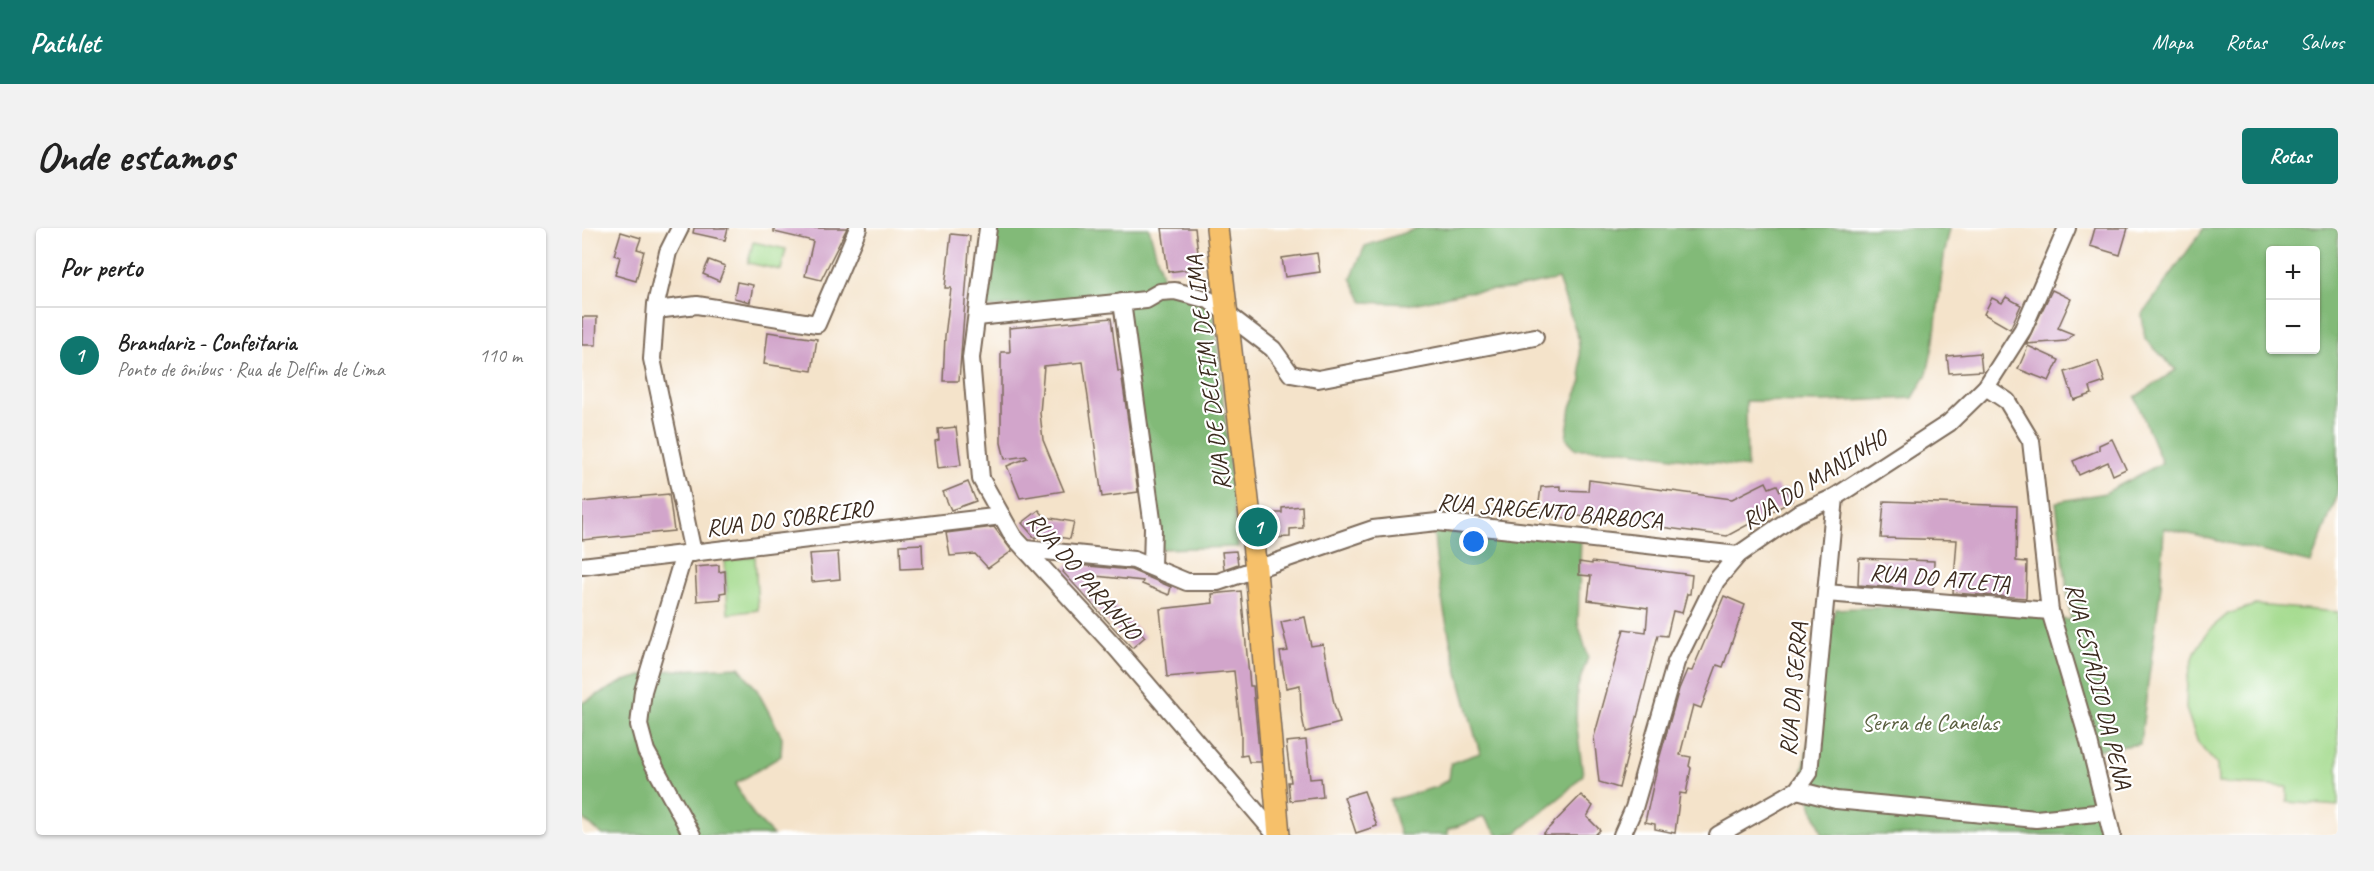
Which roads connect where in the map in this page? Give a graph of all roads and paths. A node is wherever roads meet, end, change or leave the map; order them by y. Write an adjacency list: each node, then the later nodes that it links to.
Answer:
1 (680, 228): 7 (street)
2 (858, 228): 7 (street)
3 (988, 228): 9 (street, RUA DO PARANHO)
4 (1217, 228): 8 (main road, RUA DE DELFIM DE LIMA)
5 (2067, 228): 11 (street, RUA DO MANINHO)
6 (1122, 302): 8 (street); 9 (street); 18 (street)
7 (656, 310): 15 (street)
8 (1227, 314): 10 (street); 19 (main road, RUA DE DELFIM DE LIMA)
9 (977, 317): 13 (street, RUA DO PARANHO)
10 (1535, 336)
11 (1986, 387): 12 (street, RUA DO MANINHO); 21 (street, RUA ESTÁDIO DA PENA)
12 (1834, 497): 16 (street, RUA DO MANINHO); 20 (street, RUA DA SERRA)
13 (1002, 516): 14 (street, RUA DO PARANHO); 15 (street, RUA DO SOBREIRO)
14 (1025, 549): 18 (street, RUA SARGENTO BARBOSA); 25 (street, RUA DO PARANHO)
15 (689, 554): 17 (street, RUA DO SOBREIRO); 24 (street)
16 (1738, 555): 19 (street, RUA SARGENTO BARBOSA); 26 (street, RUA DO MANINHO)
17 (582, 566)
18 (1152, 567): 19 (street, RUA SARGENTO BARBOSA)
19 (1256, 570): 25 (main road, RUA DE DELFIM DE LIMA)
20 (1826, 593): 21 (street, RUA DO ATLETA); 22 (street, RUA DA SERRA)
21 (2050, 611): 23 (street, RUA ESTÁDIO DA PENA)
22 (1797, 790): 23 (street); 27 (street, RUA DA SERRA)
23 (2106, 812): 28 (street, RUA ESTÁDIO DA PENA)
24 (692, 835)
25 (1277, 835)
26 (1622, 835)
27 (1718, 835)
28 (2112, 835)

